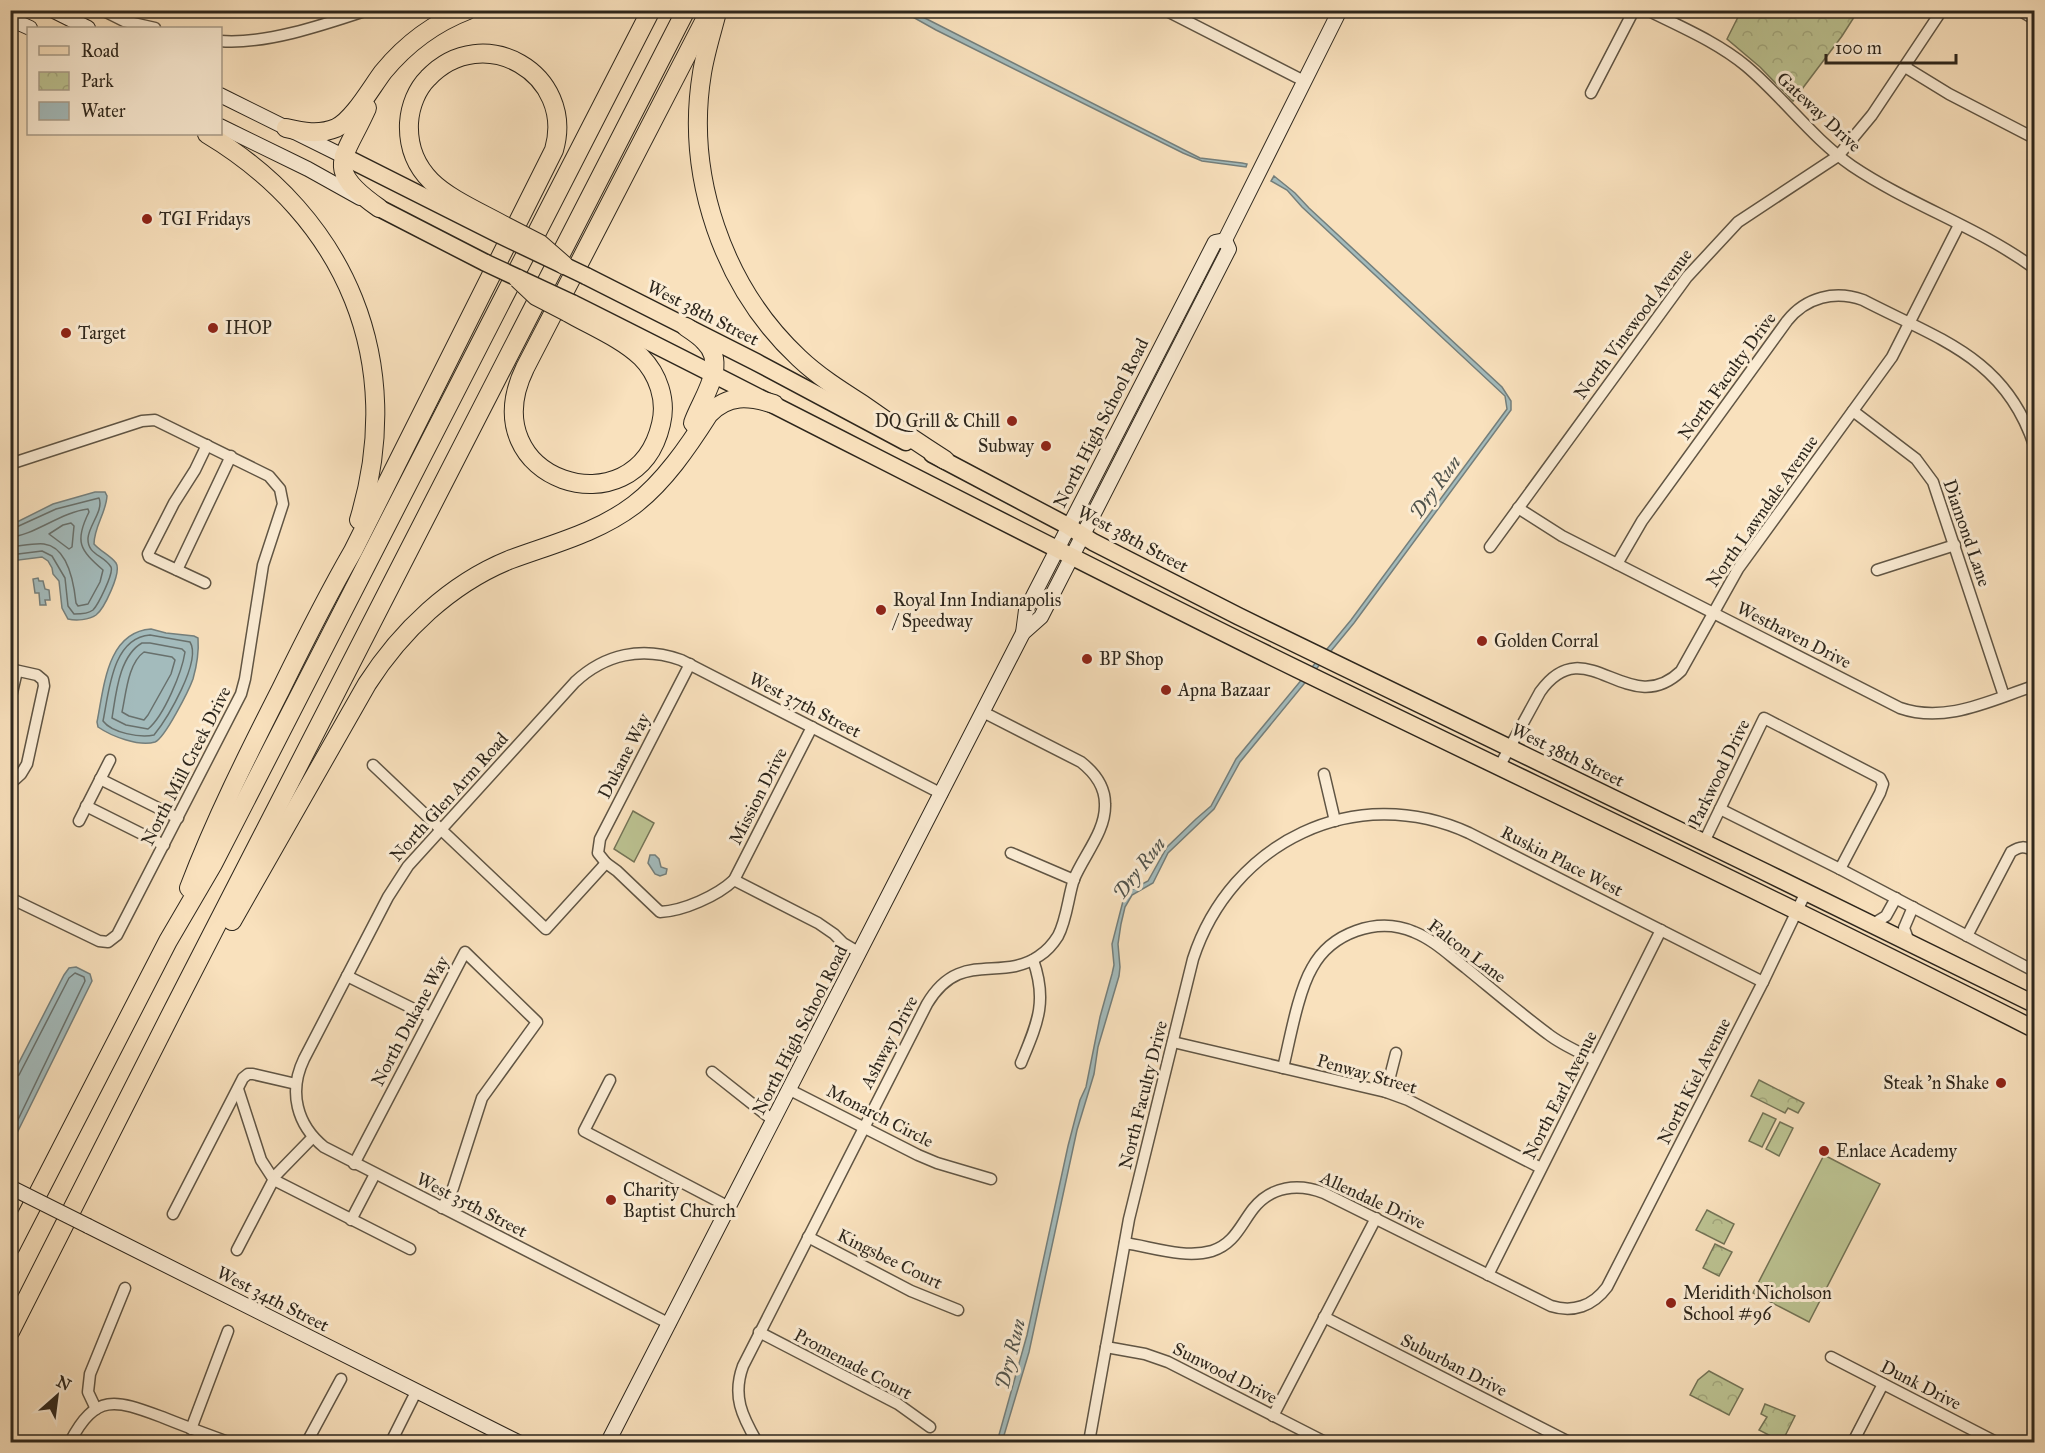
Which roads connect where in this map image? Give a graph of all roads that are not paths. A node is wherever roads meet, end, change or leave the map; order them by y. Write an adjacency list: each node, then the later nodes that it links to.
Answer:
1 (52, 10): 18 (street)
2 (102, 10): 19 (street)
3 (368, 10): 20 (street)
4 (468, 10): 23 (highway)
5 (651, 10): 99 (highway)
6 (686, 10): 123 (highway)
7 (711, 10): 38 (highway)
8 (718, 10): 48 (highway)
9 (1165, 10): 22 (street)
10 (1340, 10): 22 (street, North High School Road)
11 (1634, 10): 24 (street)
12 (1647, 10): 31 (street, Gateway Drive)
13 (1942, 10): 21 (street, North Vinewood Avenue)
14 (2019, 10): 16 (street)
15 (10, 19): 17 (street)
16 (2034, 19)
17 (28, 27)
18 (86, 27)
19 (151, 27)
20 (222, 41)
21 (1905, 67): 29 (street); 31 (street, North Vinewood Avenue)
22 (1304, 81): 51 (street, North High School Road)
23 (376, 83): 27 (highway); 30 (highway)
24 (1591, 93)
25 (222, 96): 27 (street)
26 (222, 127): 32 (street)
27 (286, 128): 30 (street)
28 (209, 135): 58 (highway)
29 (2034, 138)
30 (343, 156): 32 (highway); 34 (main road)
31 (1838, 156): 33 (street, Gateway Drive); 50 (street, North Vinewood Avenue)
32 (379, 208): 37 (main road, bridge)
33 (1959, 225): 36 (street, Gateway Drive); 39 (street, North Lawndale Avenue)
34 (502, 230): 35 (highway, bridge); 58 (highway)
35 (564, 265): 40 (main road, West 38th Street, bridge)
36 (2034, 268)
37 (518, 279): 38 (highway, bridge)
38 (569, 307): 41 (main road)
39 (1910, 323): 43 (street, North Lawndale Avenue); 45 (street, North Faculty Drive); 55 (street, North Faculty Drive)
40 (686, 327): 41 (highway); 48 (main road, West 38th Street)
41 (713, 374): 42 (main road); 46 (highway)
42 (774, 404): 46 (highway); 54 (main road)
43 (1853, 411): 52 (street, Diamond Lane); 60 (street, North Lawndale Avenue)
44 (207, 445): 47 (street); 49 (street); 56 (street)
45 (2034, 445)
46 (683, 450): 123 (highway)
47 (231, 456): 56 (street); 79 (street, North Mill Creek Drive)
48 (945, 460): 51 (main road, West 38th Street)
49 (10, 464)
50 (1518, 508): 53 (street, North Vinewood Avenue); 55 (street, Westhaven Drive)
51 (1075, 531): 54 (street, North High School Road); 69 (main road, West 38th Street)
52 (1955, 545): 57 (street); 65 (street, Diamond Lane)
53 (1490, 547)
54 (1064, 552): 67 (street, North High School Road); 72 (main road)
55 (1617, 564): 60 (street, Westhaven Drive)
56 (177, 570): 59 (street)
57 (1877, 570)
58 (335, 581): 99 (highway)
59 (205, 583)
60 (1713, 612): 65 (street, Westhaven Drive); 69 (street, North Lawndale Avenue)
61 (650, 653): 62 (street, West 37th Street); 82 (street, North Glen Arm Road)
62 (690, 664): 68 (street, West 37th Street); 87 (street, Dukane Way)
63 (14, 670): 66 (street); 75 (street)
64 (2034, 686): 65 (street, Westhaven Drive)
65 (2004, 696)
66 (10, 701)
67 (983, 712): 76 (street, North High School Road); 90 (street)
68 (812, 727): 76 (street, West 37th Street); 89 (street, Mission Drive)
69 (1509, 748): 72 (street, North Lawndale Avenue); 83 (main road, West 38th Street)
70 (110, 760): 74 (street)
71 (373, 765): 82 (street)
72 (1499, 767): 95 (main road)
73 (1324, 774): 81 (street)
74 (100, 779): 77 (street); 79 (street)
75 (10, 784)
76 (942, 794): 101 (street, North High School Road)
77 (86, 806): 80 (street); 84 (street)
78 (1720, 809): 83 (street, Parkwood Drive); 88 (street); 88 (street, Parkwood Drive)
79 (178, 818): 84 (street, North Mill Creek Drive)
80 (79, 821)
81 (1335, 821): 97 (street, Ruskin Place West); 109 (street, North Faculty Drive)
82 (442, 830): 87 (street); 104 (street, North Glen Arm Road)
83 (1704, 842): 91 (main road, West 38th Street)
84 (164, 846): 92 (street, North Mill Creek Drive)
85 (2034, 850): 98 (street)
86 (1011, 853): 90 (street)
87 (606, 863): 89 (street)
88 (1840, 869): 93 (street)
89 (734, 880): 101 (street)
90 (1074, 880): 102 (street)
91 (1806, 892): 95 (street, North Kiel Avenue); 96 (main road, West 38th Street)
92 (10, 898)
93 (1896, 898): 94 (street); 96 (street)
94 (1913, 907): 98 (street); 100 (street)
95 (1797, 911): 105 (street, North Kiel Avenue); 108 (main road)
96 (1873, 924): 100 (main road, West 38th Street)
97 (1661, 930): 105 (street, Ruskin Place West); 111 (street, North Earl Avenue)
98 (1967, 936): 103 (street)
99 (168, 941): 137 (highway)
100 (1909, 942): 106 (main road, West 38th Street)
101 (860, 953): 118 (street, North High School Road)
102 (1033, 960): 112 (street); 121 (street, Ashway Drive)
103 (2034, 971)
104 (347, 976): 107 (street); 116 (street, North Glen Arm Road)
105 (1763, 982): 141 (street, North Kiel Avenue)
106 (2034, 1004)
107 (430, 1017): 124 (street, North Dukane Way); 131 (street, North Dukane Way)
108 (2034, 1029)
109 (1173, 1042): 113 (street, Penway Street); 136 (street, North Faculty Drive)
110 (1396, 1053): 119 (street)
111 (1596, 1060): 113 (street, Falcon Lane); 125 (street, North Earl Avenue)
112 (1020, 1063)
113 (1283, 1068): 119 (street, Penway Street)
114 (712, 1072): 120 (street)
115 (610, 1080): 130 (street)
116 (296, 1084): 117 (street); 122 (street, West 35th Street)
117 (238, 1089): 128 (street); 132 (street)
118 (790, 1090): 120 (street, North High School Road); 121 (street, Monarch Circle)
119 (1386, 1092): 125 (street, Penway Street)
120 (774, 1121): 130 (street, North High School Road)
121 (863, 1127): 127 (street, Monarch Circle); 135 (street, Ashway Drive)
122 (313, 1137): 124 (street, West 35th Street); 128 (street)
123 (101, 1155): 147 (highway)
124 (354, 1164): 126 (street, West 35th Street)
125 (1541, 1168): 140 (street, North Earl Avenue)
126 (375, 1174): 131 (street, West 35th Street); 134 (street)
127 (991, 1179)
128 (274, 1180): 134 (street); 139 (street)
129 (12, 1188): 153 (street, West 34th Street, bridge)
130 (729, 1207): 145 (street, North High School Road)
131 (442, 1208): 145 (street, West 35th Street)
132 (173, 1214)
133 (1376, 1218): 136 (street, Allendale Drive); 140 (street, Allendale Drive); 144 (street)
134 (351, 1220): 138 (street)
135 (808, 1237): 143 (street, Kingsbee Court); 148 (street, Ashway Drive)
136 (1125, 1243): 149 (street, North Faculty Drive)
137 (10, 1248)
138 (410, 1249)
139 (237, 1250)
140 (1488, 1275): 141 (street, Allendale Drive)
141 (1609, 1283)
142 (125, 1288): 154 (street)
143 (958, 1310)
144 (1324, 1317): 155 (street); 170 (street, Suburban Drive)
145 (670, 1324): 166 (street, North High School Road)
146 (228, 1331): 157 (street)
147 (10, 1332)
148 (759, 1332): 156 (street, Promenade Court); 167 (street, Ashway Drive)
149 (1106, 1347): 155 (street, Sunwood Drive); 168 (street, North Faculty Drive)
150 (1832, 1357): 152 (street, Dunk Drive)
151 (340, 1379): 163 (street)
152 (1882, 1384): 159 (street, Dunk Drive); 171 (street)
153 (416, 1392): 164 (street); 165 (street, West 34th Street)
154 (96, 1409): 157 (street); 161 (street)
155 (1273, 1416): 169 (street, Sunwood Drive)
156 (930, 1427)
157 (191, 1429): 162 (street)
158 (10, 1439): 160 (street)
159 (1981, 1439): 172 (street, Dunk Drive)
160 (18, 1443)
161 (70, 1443)
162 (228, 1443)
163 (307, 1443)
164 (391, 1443)
165 (518, 1443)
166 (608, 1443)
167 (757, 1443)
168 (1089, 1443)
169 (1325, 1443)
170 (1569, 1443)
171 (1853, 1443)
172 (1996, 1443)

